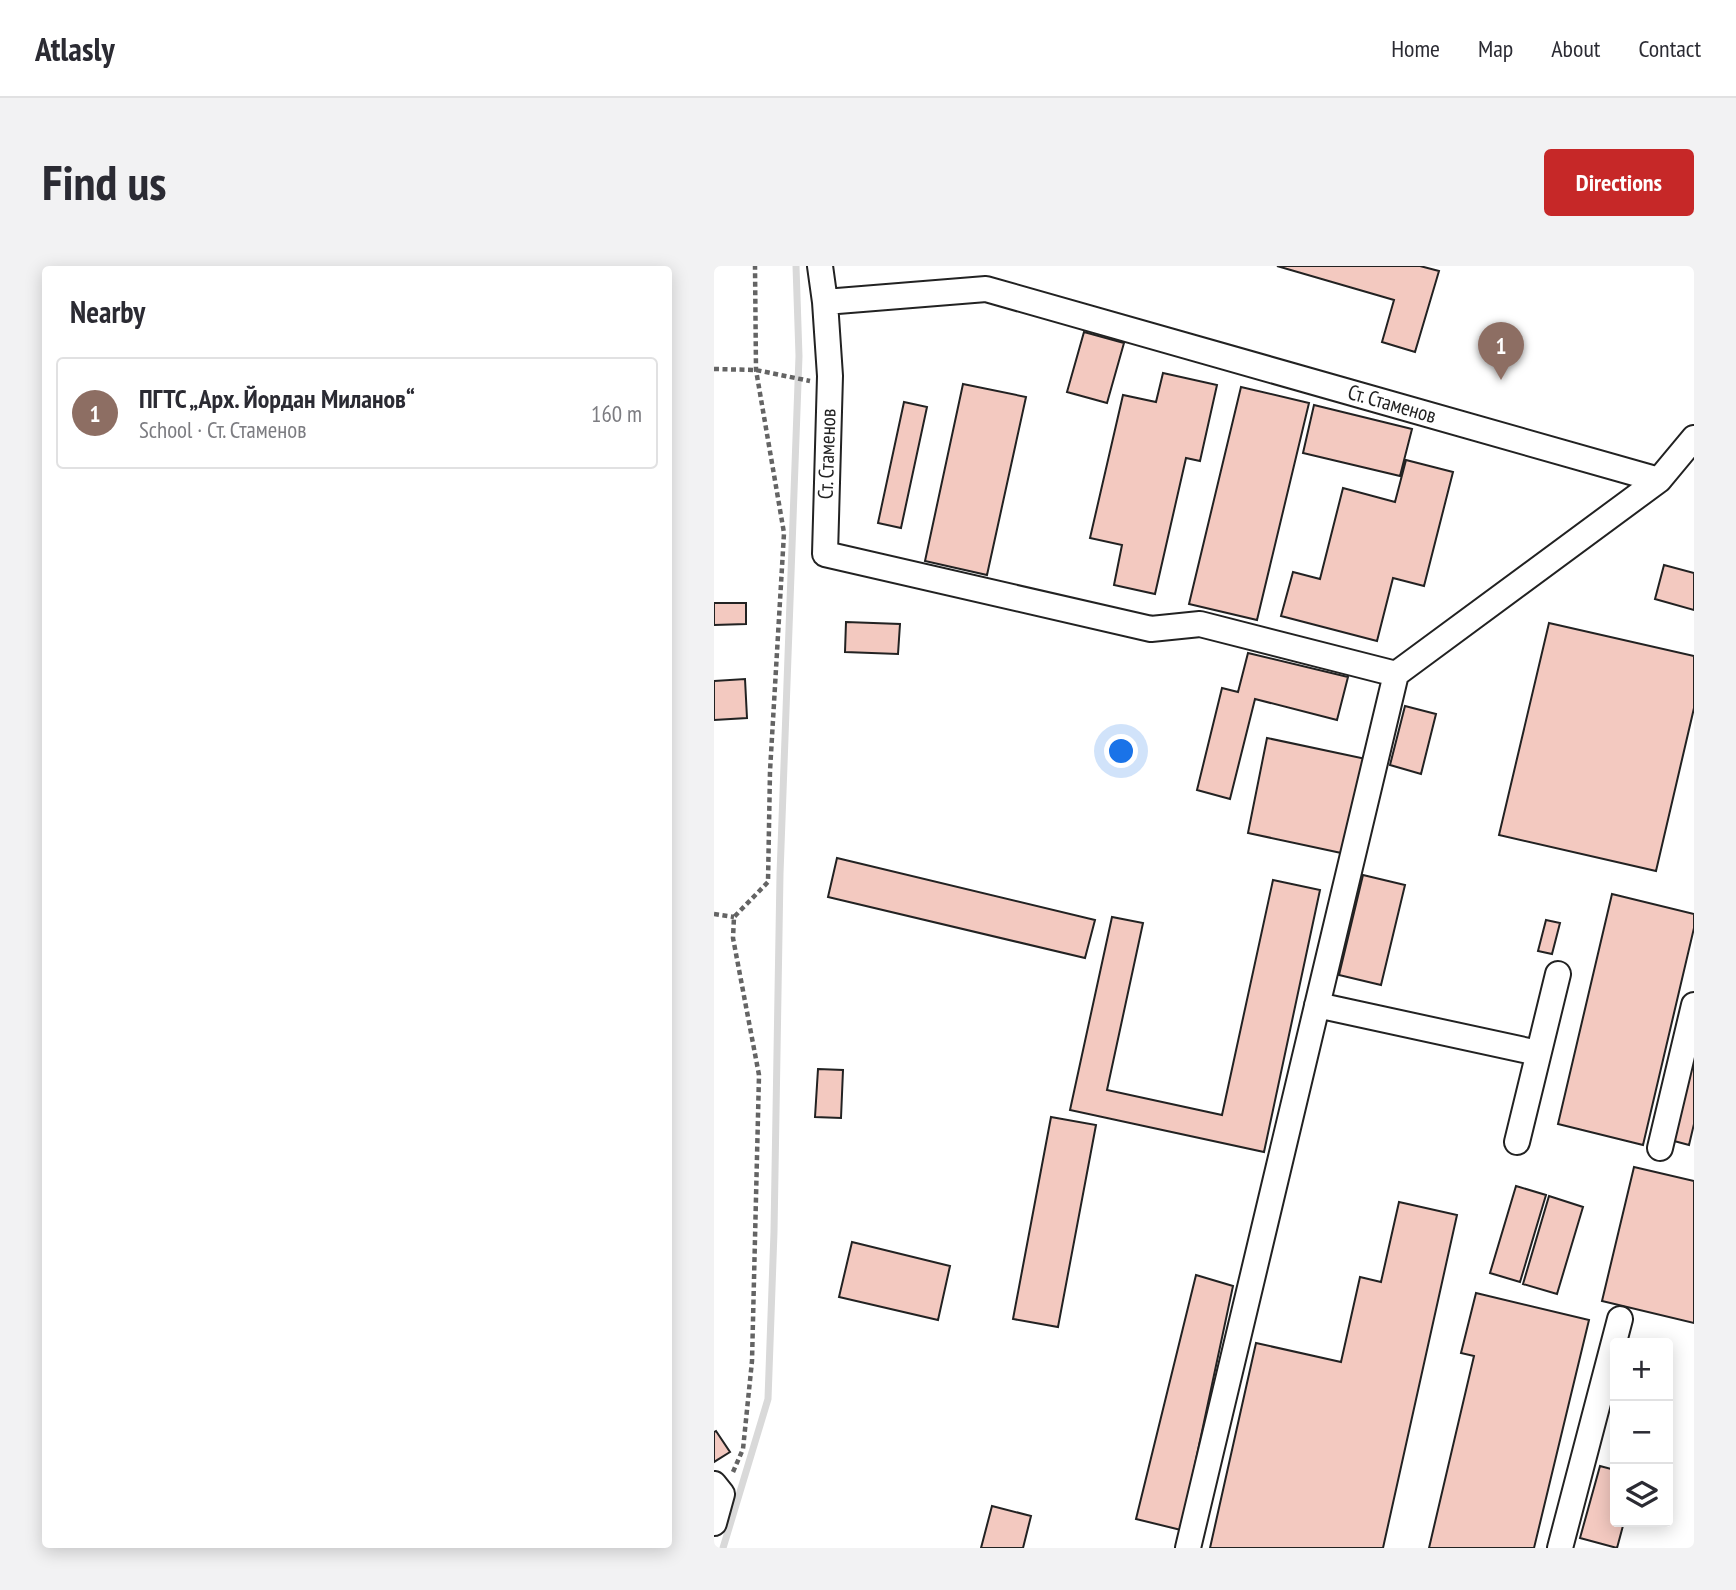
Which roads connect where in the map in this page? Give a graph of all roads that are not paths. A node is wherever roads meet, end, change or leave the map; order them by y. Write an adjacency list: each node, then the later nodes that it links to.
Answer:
1 (820, 266): 2 (street)
2 (825, 303): 4 (street, Ст. Стаменов); 5 (street, Ст. Стаменов)
3 (1694, 438): 4 (street)
4 (1659, 480): 5 (street)
5 (1396, 674): 7 (street)
6 (1558, 974): 9 (street)
7 (1317, 1005): 9 (street); 15 (street)
8 (1694, 1005): 11 (street)
9 (1538, 1053): 10 (street)
10 (1517, 1142)
11 (1660, 1148)
12 (1620, 1319): 16 (street)
13 (718, 1489): 14 (street)
14 (714, 1522)
15 (1188, 1548)
16 (1560, 1548)

